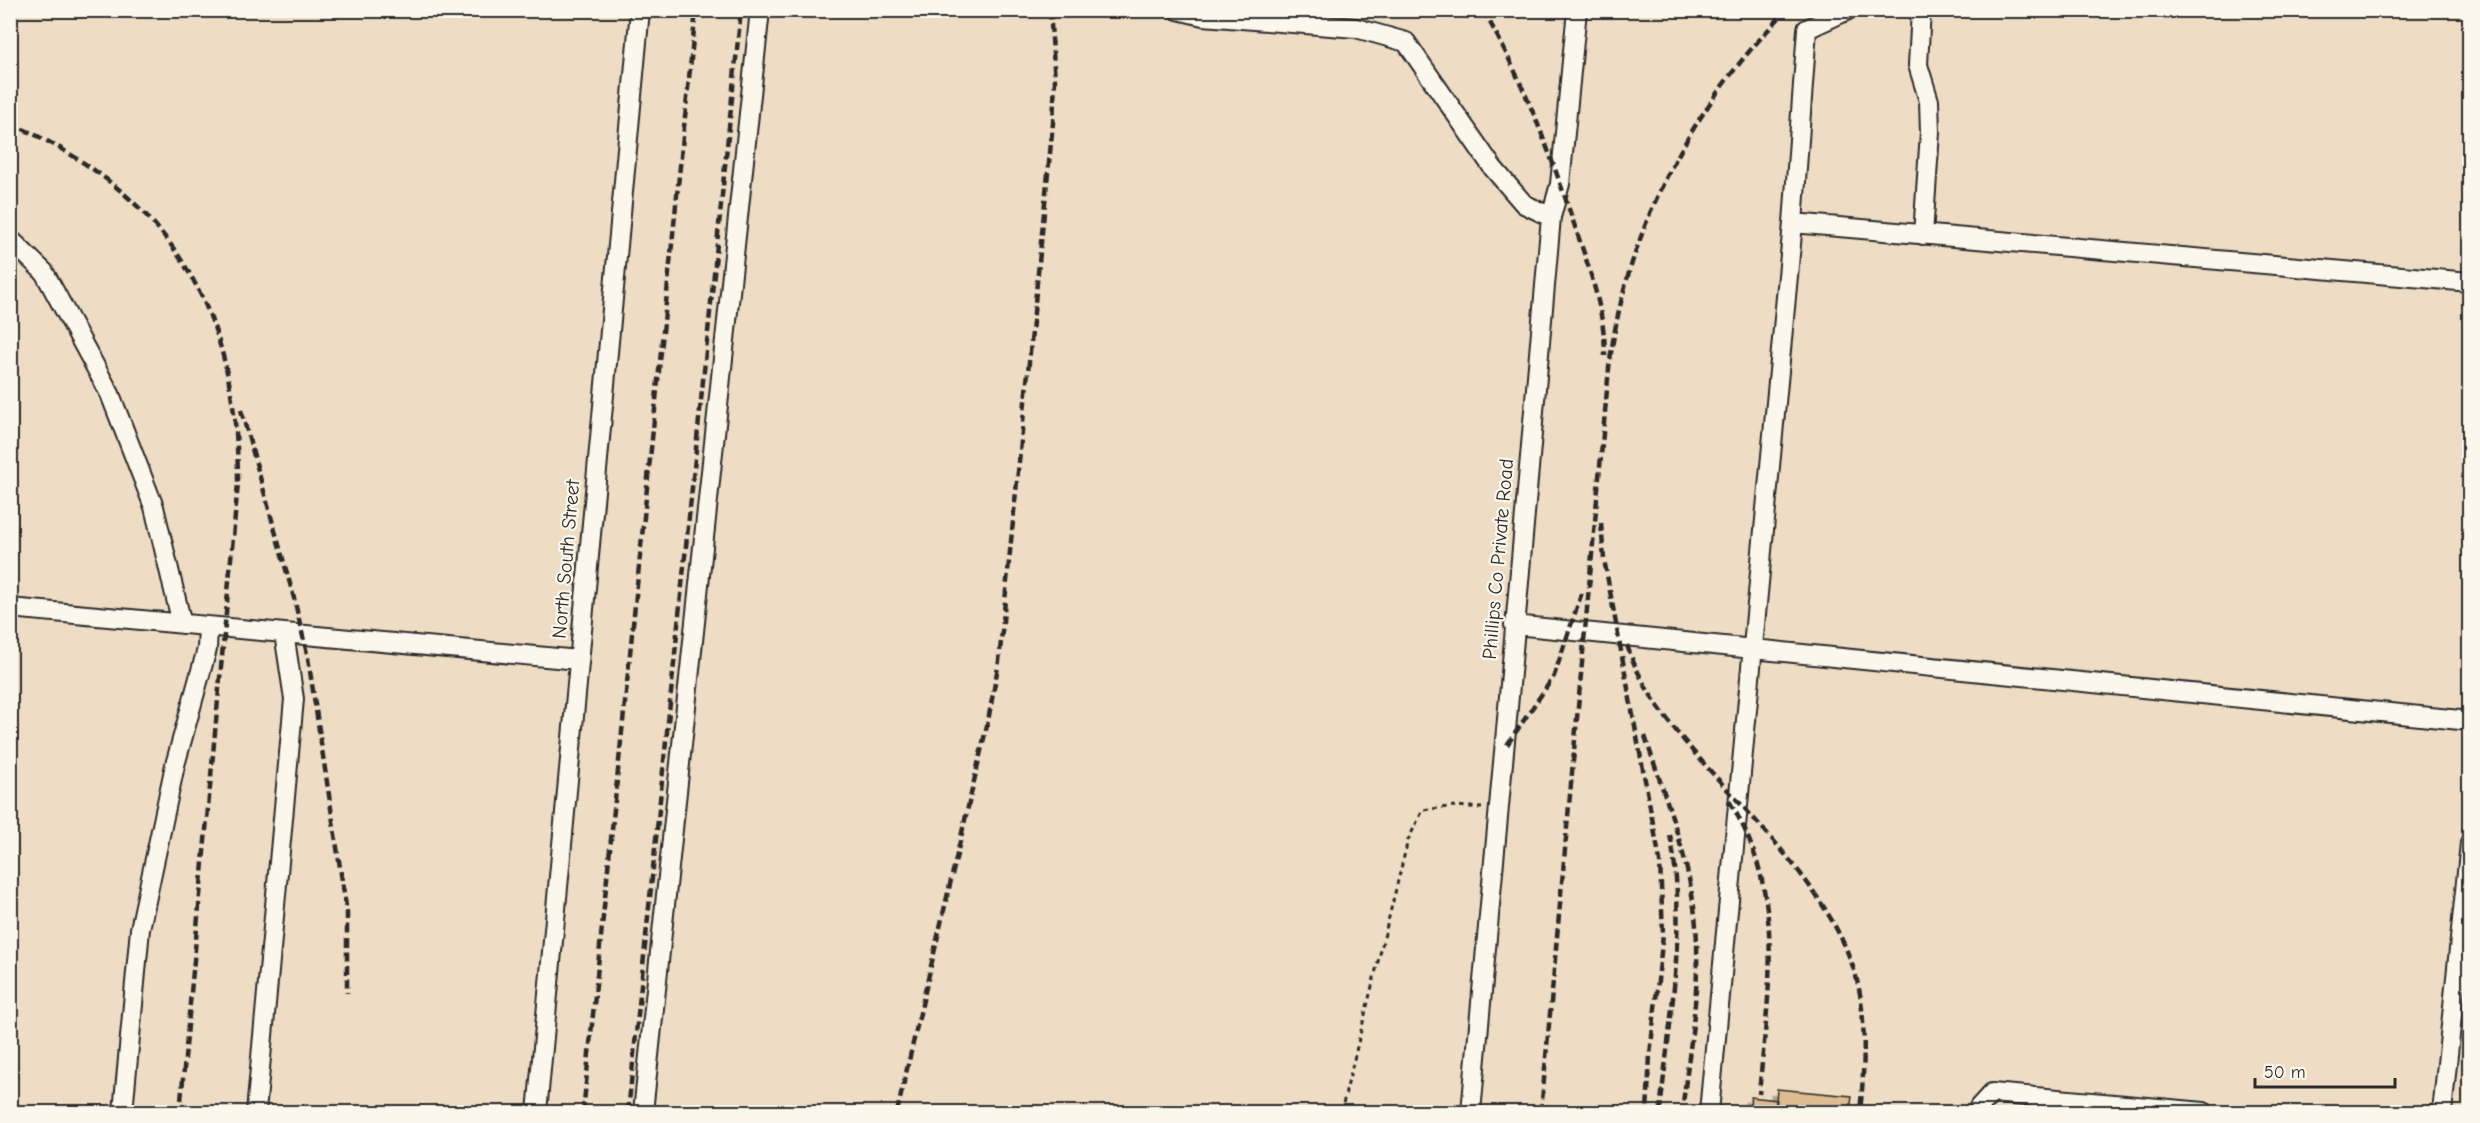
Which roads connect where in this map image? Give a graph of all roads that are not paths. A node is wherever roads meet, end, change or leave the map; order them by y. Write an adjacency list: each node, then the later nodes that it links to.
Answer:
1 (640, 10): 18 (lane, North South Street)
2 (760, 10): 24 (lane)
3 (1178, 10): 7 (lane)
4 (1577, 10): 7 (lane, Phillips Co Private Road)
5 (1848, 10): 8 (lane)
6 (1921, 10): 9 (lane)
7 (1551, 217): 14 (lane, Phillips Co Private Road)
8 (1793, 223): 9 (lane); 17 (lane)
9 (1923, 235): 11 (lane)
10 (10, 239): 13 (lane)
11 (2469, 282)
12 (10, 608): 13 (lane)
13 (182, 624): 15 (lane)
14 (1514, 625): 17 (lane); 25 (lane, Phillips Co Private Road)
15 (208, 626): 16 (lane); 21 (lane)
16 (284, 633): 18 (lane); 22 (lane)
17 (1753, 651): 19 (lane); 26 (lane)
18 (579, 660): 23 (lane, North South Street)
19 (2469, 721)
20 (2469, 843): 29 (lane)
21 (123, 1113)
22 (256, 1113)
23 (537, 1113)
24 (643, 1113)
25 (1472, 1113)
26 (1709, 1113)
27 (1979, 1113): 28 (lane)
28 (2204, 1113)
29 (2442, 1113)

